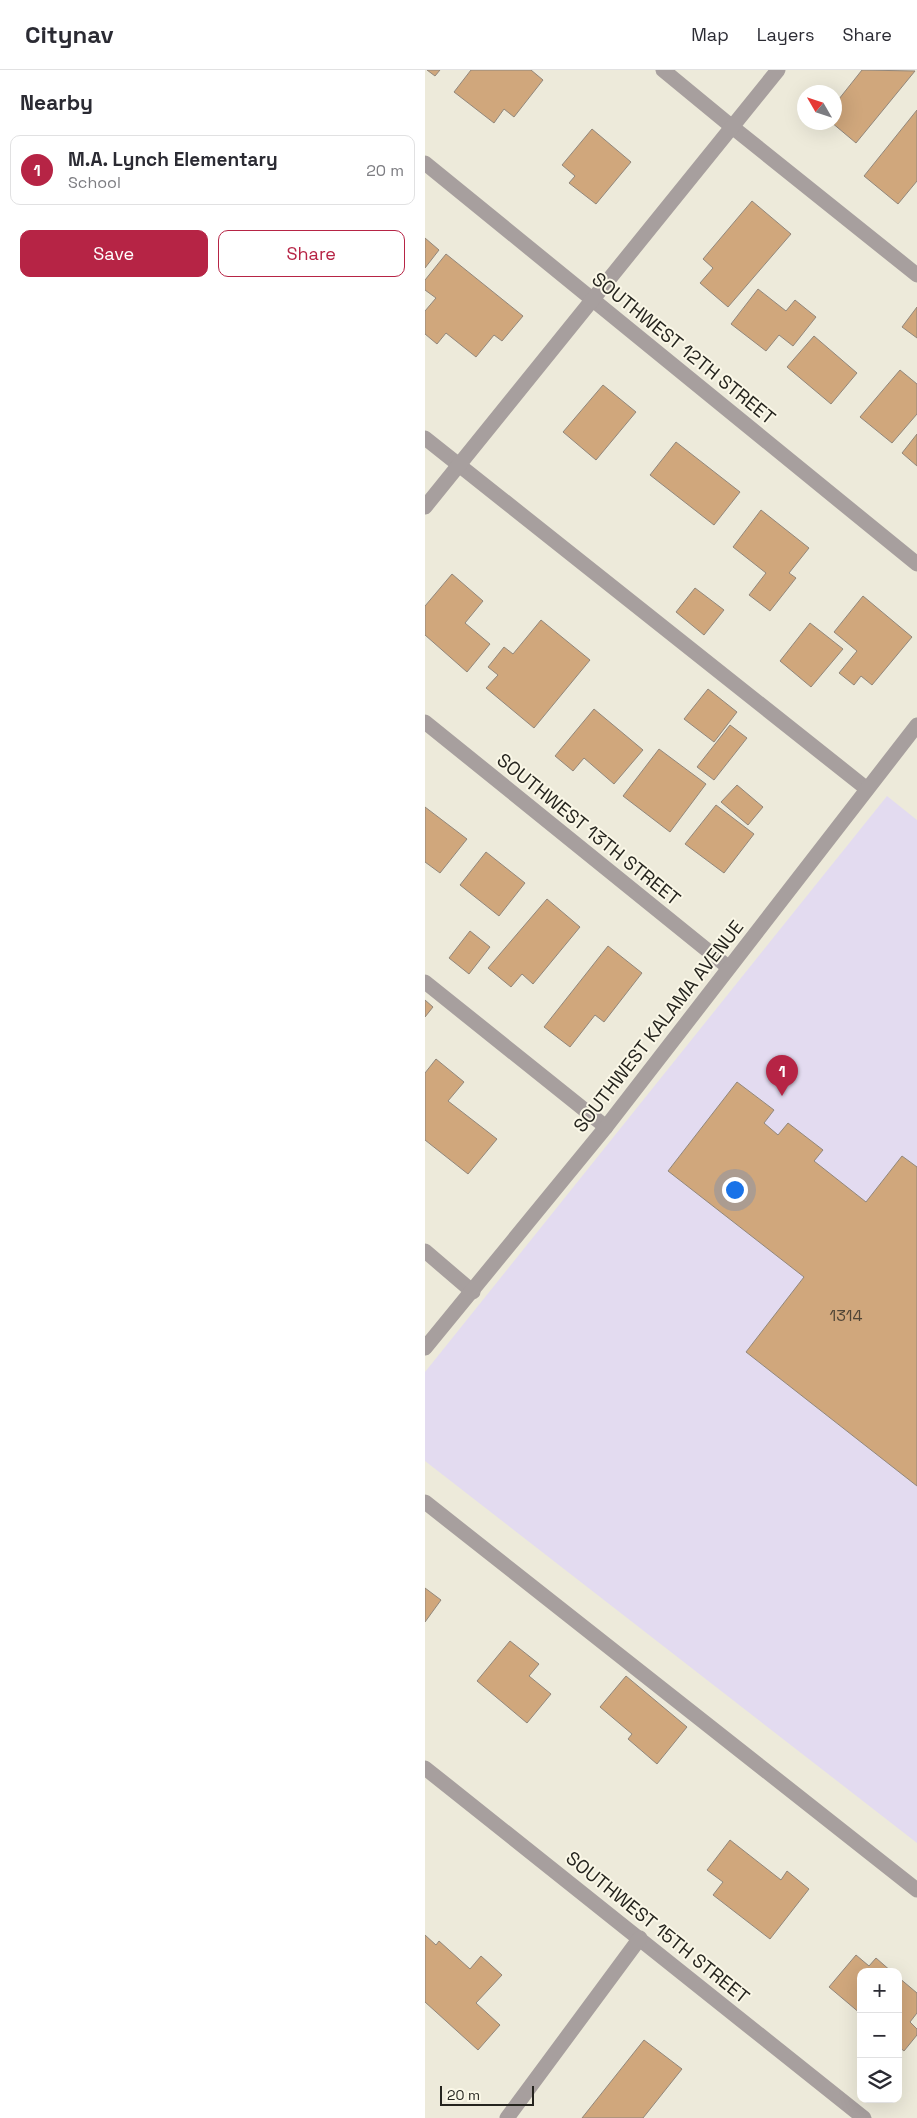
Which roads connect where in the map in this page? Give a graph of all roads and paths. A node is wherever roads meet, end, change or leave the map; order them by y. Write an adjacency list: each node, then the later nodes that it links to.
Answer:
1 (663, 70): 3 (street)
2 (778, 70): 3 (street)
3 (731, 126): 5 (street); 6 (street)
4 (425, 163): 6 (street, SOUTHWEST 12TH STREET)
5 (917, 275)
6 (592, 299): 8 (street); 10 (street, SOUTHWEST 12TH STREET)
7 (425, 438): 8 (street)
8 (459, 464): 9 (street); 13 (street)
9 (425, 507)
10 (917, 564)
11 (425, 722): 14 (street, SOUTHWEST 13TH STREET)
12 (917, 725): 13 (street, SOUTHWEST KALAMA AVENUE)
13 (867, 790): 14 (street, SOUTHWEST KALAMA AVENUE)
14 (728, 967): 16 (street, SOUTHWEST KALAMA AVENUE)
15 (425, 982): 16 (street)
16 (606, 1127): 18 (street, SOUTHWEST KALAMA AVENUE)
17 (425, 1251): 18 (street)
18 (473, 1292): 19 (street, SOUTHWEST KALAMA AVENUE)
19 (425, 1348)
20 (425, 1502): 22 (street)
21 (425, 1768): 23 (street, SOUTHWEST 15TH STREET)
22 (917, 1890)
23 (640, 1938): 24 (street); 25 (street, SOUTHWEST 15TH STREET)
24 (507, 2118)
25 (864, 2118)

